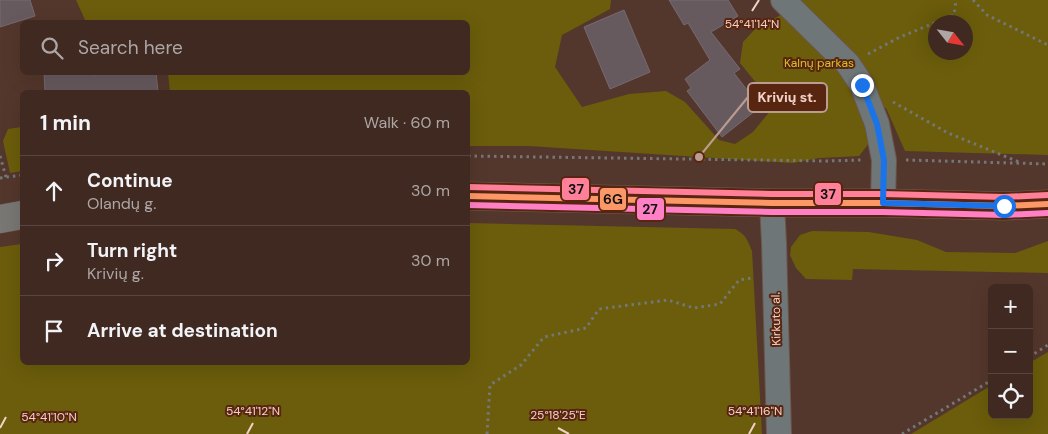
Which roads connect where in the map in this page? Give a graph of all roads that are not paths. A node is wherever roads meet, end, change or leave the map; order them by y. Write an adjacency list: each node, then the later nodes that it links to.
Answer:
1 (783, 0): 4 (street)
2 (470, 196): 3 (main road)
3 (772, 203): 4 (main road); 8 (street, Kirkuto al.)
4 (883, 203): 5 (main road)
5 (1048, 204)
6 (20, 215): 7 (main road)
7 (0, 219)
8 (779, 434)

